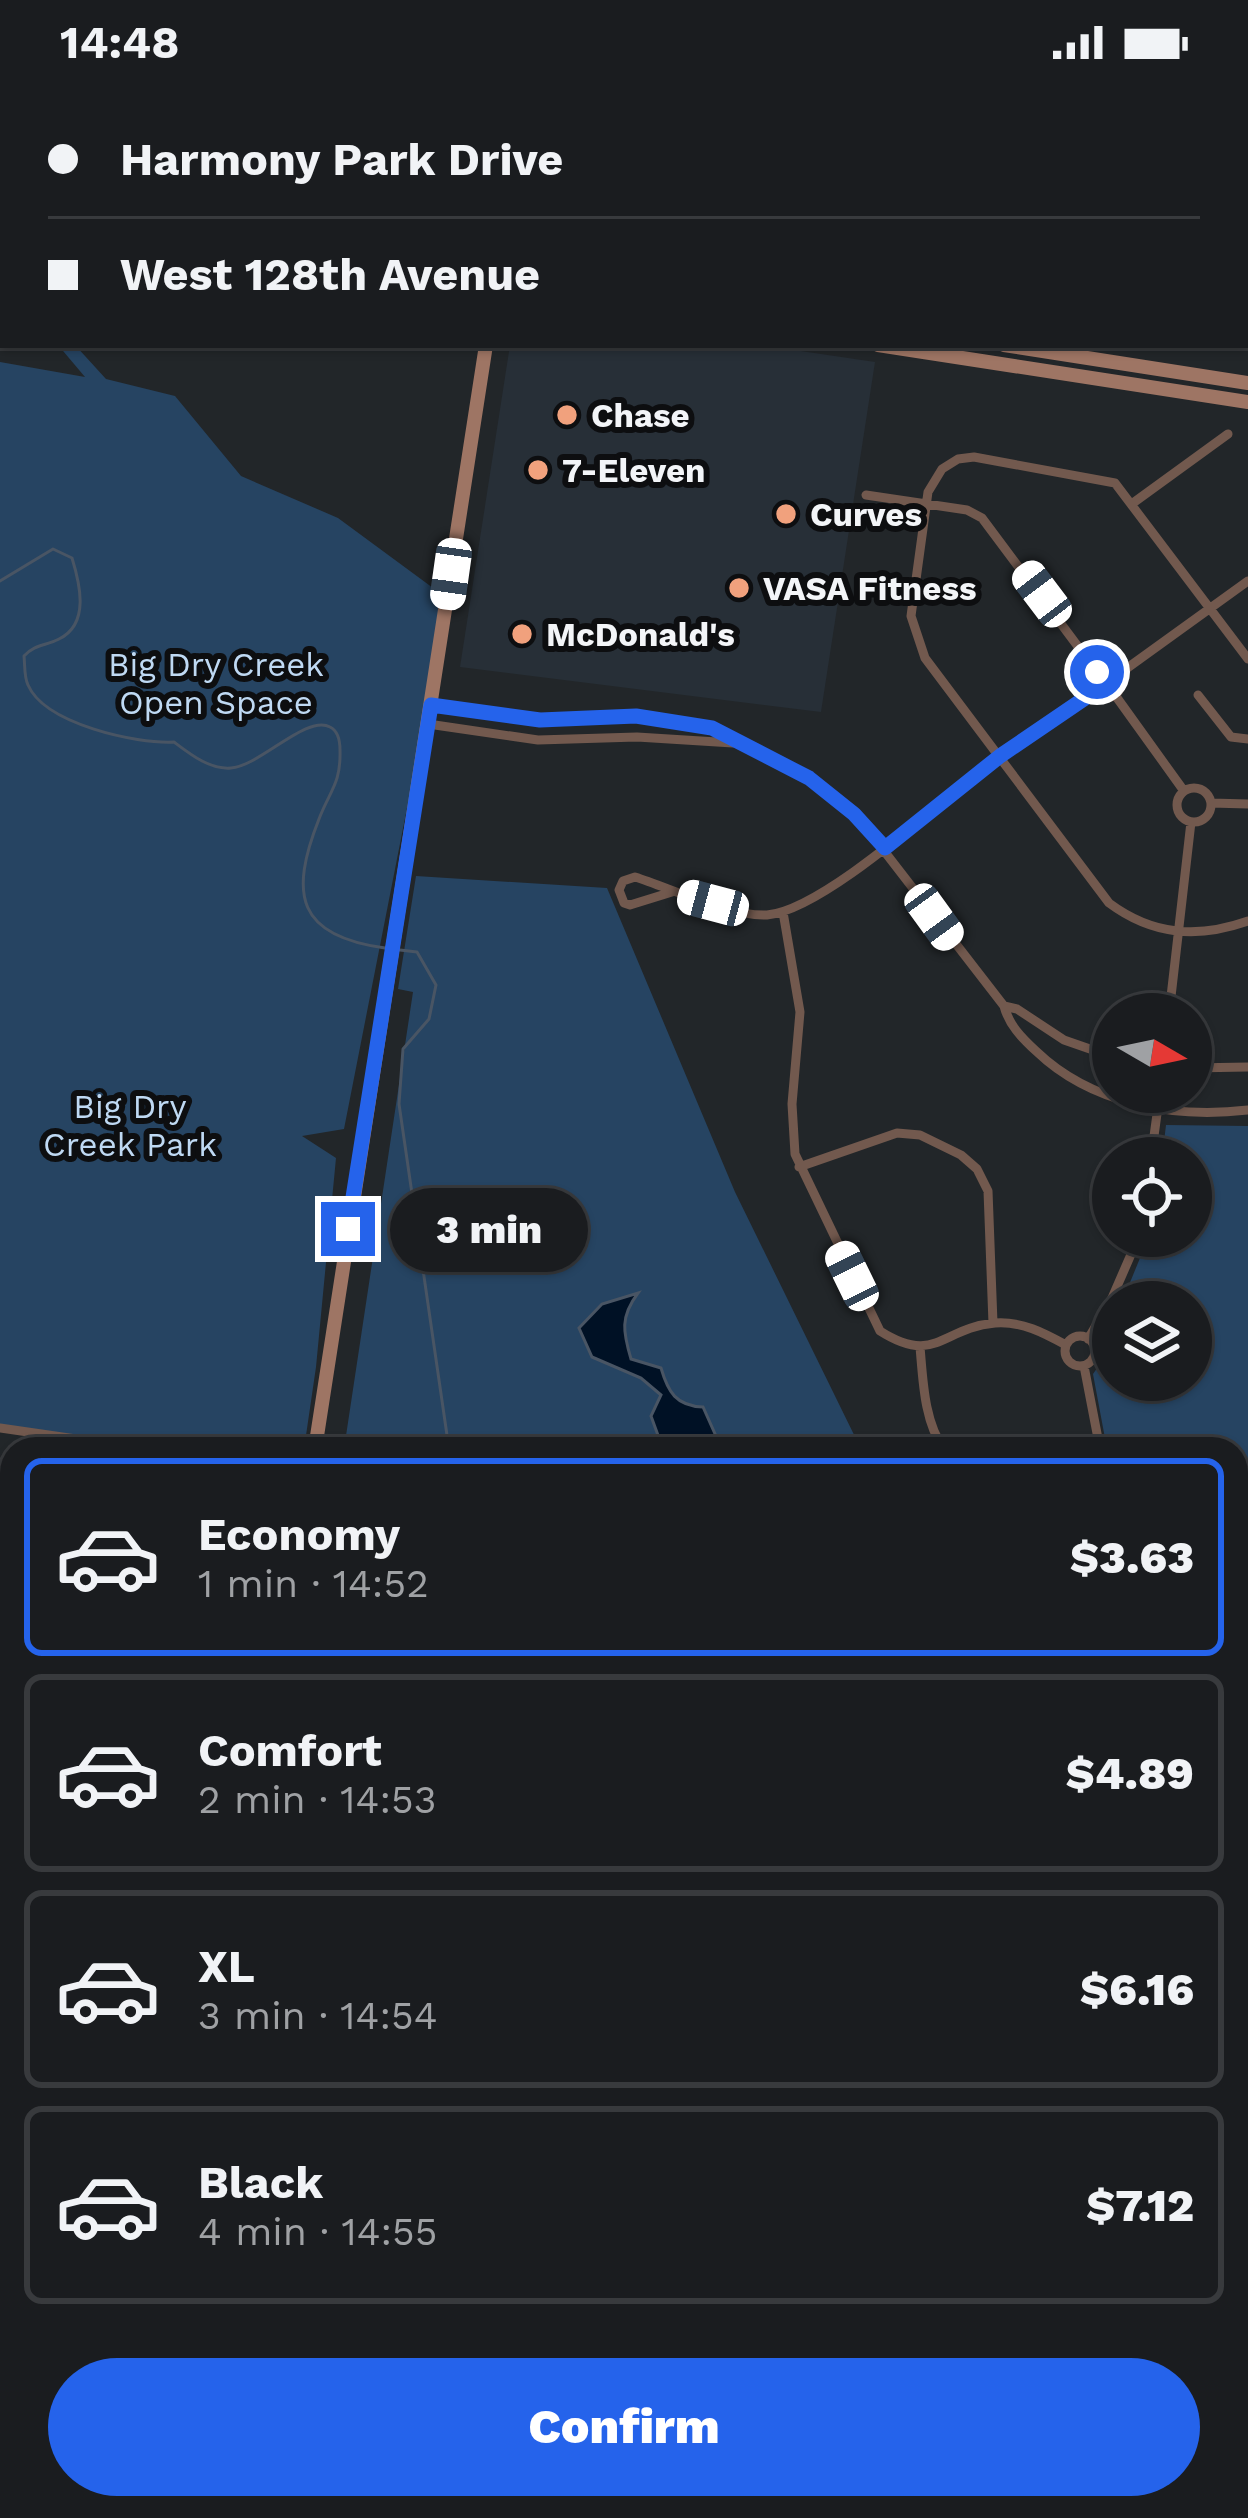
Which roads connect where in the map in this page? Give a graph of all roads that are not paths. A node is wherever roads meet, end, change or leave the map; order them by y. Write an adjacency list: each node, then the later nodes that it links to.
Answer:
1 (486, 348): 21 (main road)
2 (898, 348): 5 (main road)
3 (1047, 348): 4 (main road); 5 (street)
4 (1070, 350): 6 (street); 7 (main road)
5 (1044, 370): 6 (main road)
6 (1067, 374): 8 (main road)
7 (1248, 383)
8 (1248, 402)
9 (1228, 434): 11 (street)
10 (866, 494): 12 (street)
11 (1133, 502): 12 (street); 14 (street)
12 (926, 504): 16 (street); 27 (street)
13 (1248, 581): 14 (street)
14 (1212, 609): 15 (street); 17 (street)
15 (1248, 659)
16 (1097, 672): 17 (street); 18 (street)
17 (1119, 674): 19 (street)
18 (1094, 692): 19 (street); 27 (street)
19 (1115, 695): 28 (street)
20 (1198, 695): 25 (street)
21 (431, 705): 22 (street); 23 (main road)
22 (549, 720): 24 (street); 26 (street)
23 (428, 724): 24 (street); 54 (main road)
24 (546, 740): 26 (street)
25 (1248, 740)
26 (736, 743): 32 (street)
27 (1000, 756): 32 (street); 36 (street)
28 (1184, 791): 29 (street); 31 (street)
29 (1211, 803): 30 (street); 31 (street)
30 (1248, 804)
31 (1191, 822): 36 (street)
32 (885, 848): 34 (street); 38 (street)
33 (672, 892): 33 (street); 34 (street)
34 (783, 912): 45 (street)
35 (1248, 921): 36 (street)
36 (1180, 932): 37 (street)
37 (1172, 993)
38 (1004, 1006): 39 (street); 42 (street)
39 (1092, 1050)
40 (1248, 1066): 41 (street)
41 (1212, 1067)
42 (1092, 1089)
43 (1212, 1109): 44 (street)
44 (1248, 1110)
45 (799, 1168): 47 (street); 50 (street)
46 (1131, 1257): 48 (street)
47 (993, 1323): 49 (street); 50 (street)
48 (1088, 1339): 49 (street); 51 (street)
49 (1066, 1346): 51 (street)
50 (920, 1347): 55 (street)
51 (1084, 1366): 56 (street)
52 (0, 1428): 53 (street)
53 (62, 1437)
54 (316, 1437)
55 (940, 1437)
56 (1098, 1437)

